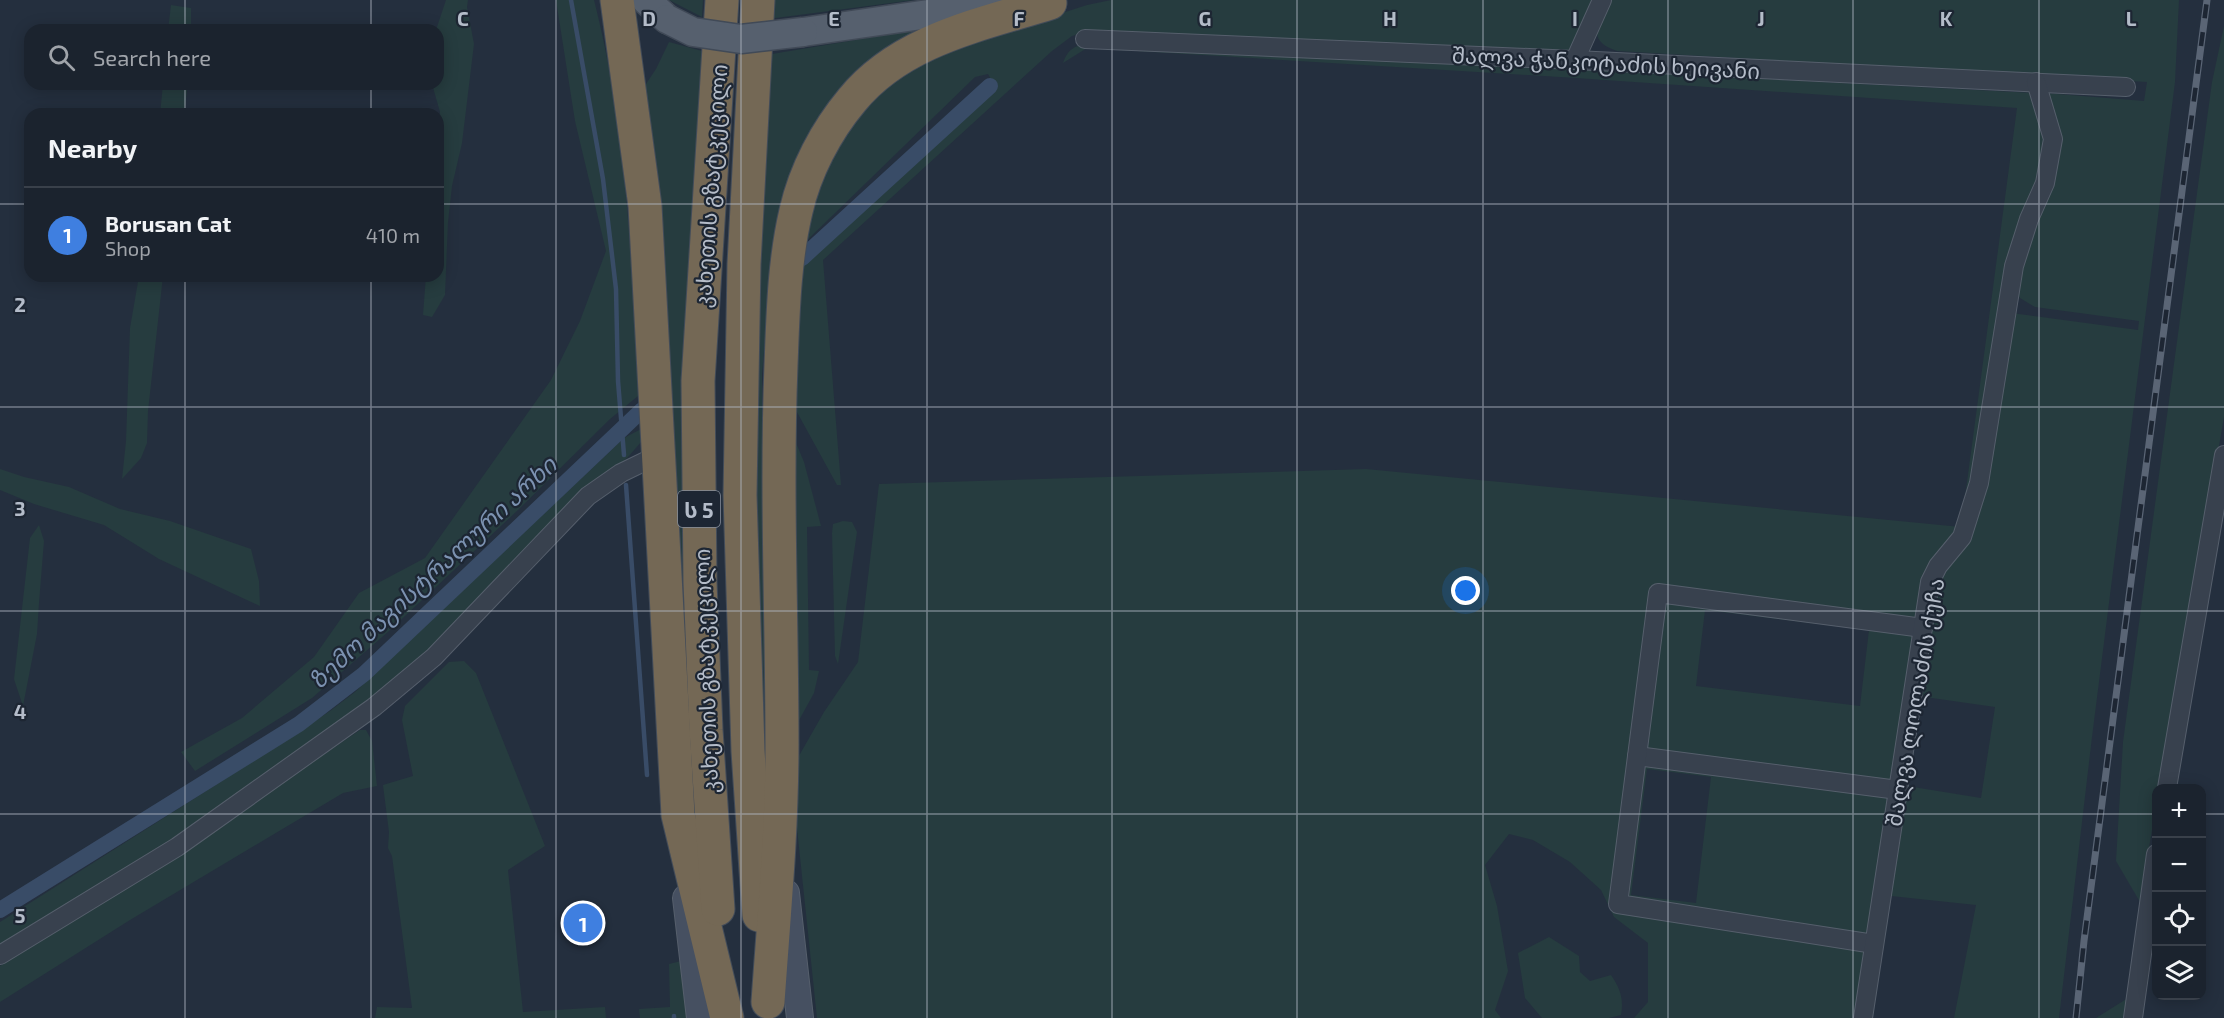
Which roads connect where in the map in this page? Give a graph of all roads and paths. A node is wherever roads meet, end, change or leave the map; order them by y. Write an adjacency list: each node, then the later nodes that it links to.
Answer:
1 (617, 0): 11 (highway)
2 (646, 0): 6 (main road, bridge)
3 (722, 0): 25 (highway, კახეთის გზატკეცილი / ს 5)
4 (758, 0): 14 (highway, კახეთის გზატკეცილი / ს 5)
5 (1602, 0): 8 (street)
6 (1056, 1): 19 (highway)
7 (1085, 39): 8 (street, შალვა ჭანკოტაძის ხეივანი)
8 (1575, 60): 9 (street, შალვა ჭანკოტაძის ხეივანი)
9 (2036, 82): 10 (street, შალვა ჭანკოტაძის ხეივანი); 13 (street, შალვა ლოლაძის ქუჩა)
10 (2126, 87)
11 (658, 454): 18 (highway); 22 (street)
12 (2224, 455): 16 (street)
13 (1923, 628): 15 (street); 17 (street, შალვა ლოლაძის ქუჩა)
14 (748, 752): 19 (highway); 23 (highway, კახეთის გზატკეცილი / ს 5)
15 (1637, 756): 17 (street); 21 (street)
16 (2168, 784)
17 (1898, 790): 21 (street, შალვა ლოლაძის ქუჩა)
18 (678, 815): 24 (street, კახეთის გზატკეცილი); 25 (highway)
19 (781, 836): 23 (highway); 26 (street)
20 (2152, 888): 28 (street)
21 (1874, 944): 27 (street, შალვა ლოლაძის ქუჩა)
22 (0, 955)
23 (769, 1010)
24 (699, 1018)
25 (728, 1018)
26 (800, 1018)
27 (1863, 1018)
28 (2133, 1018)

